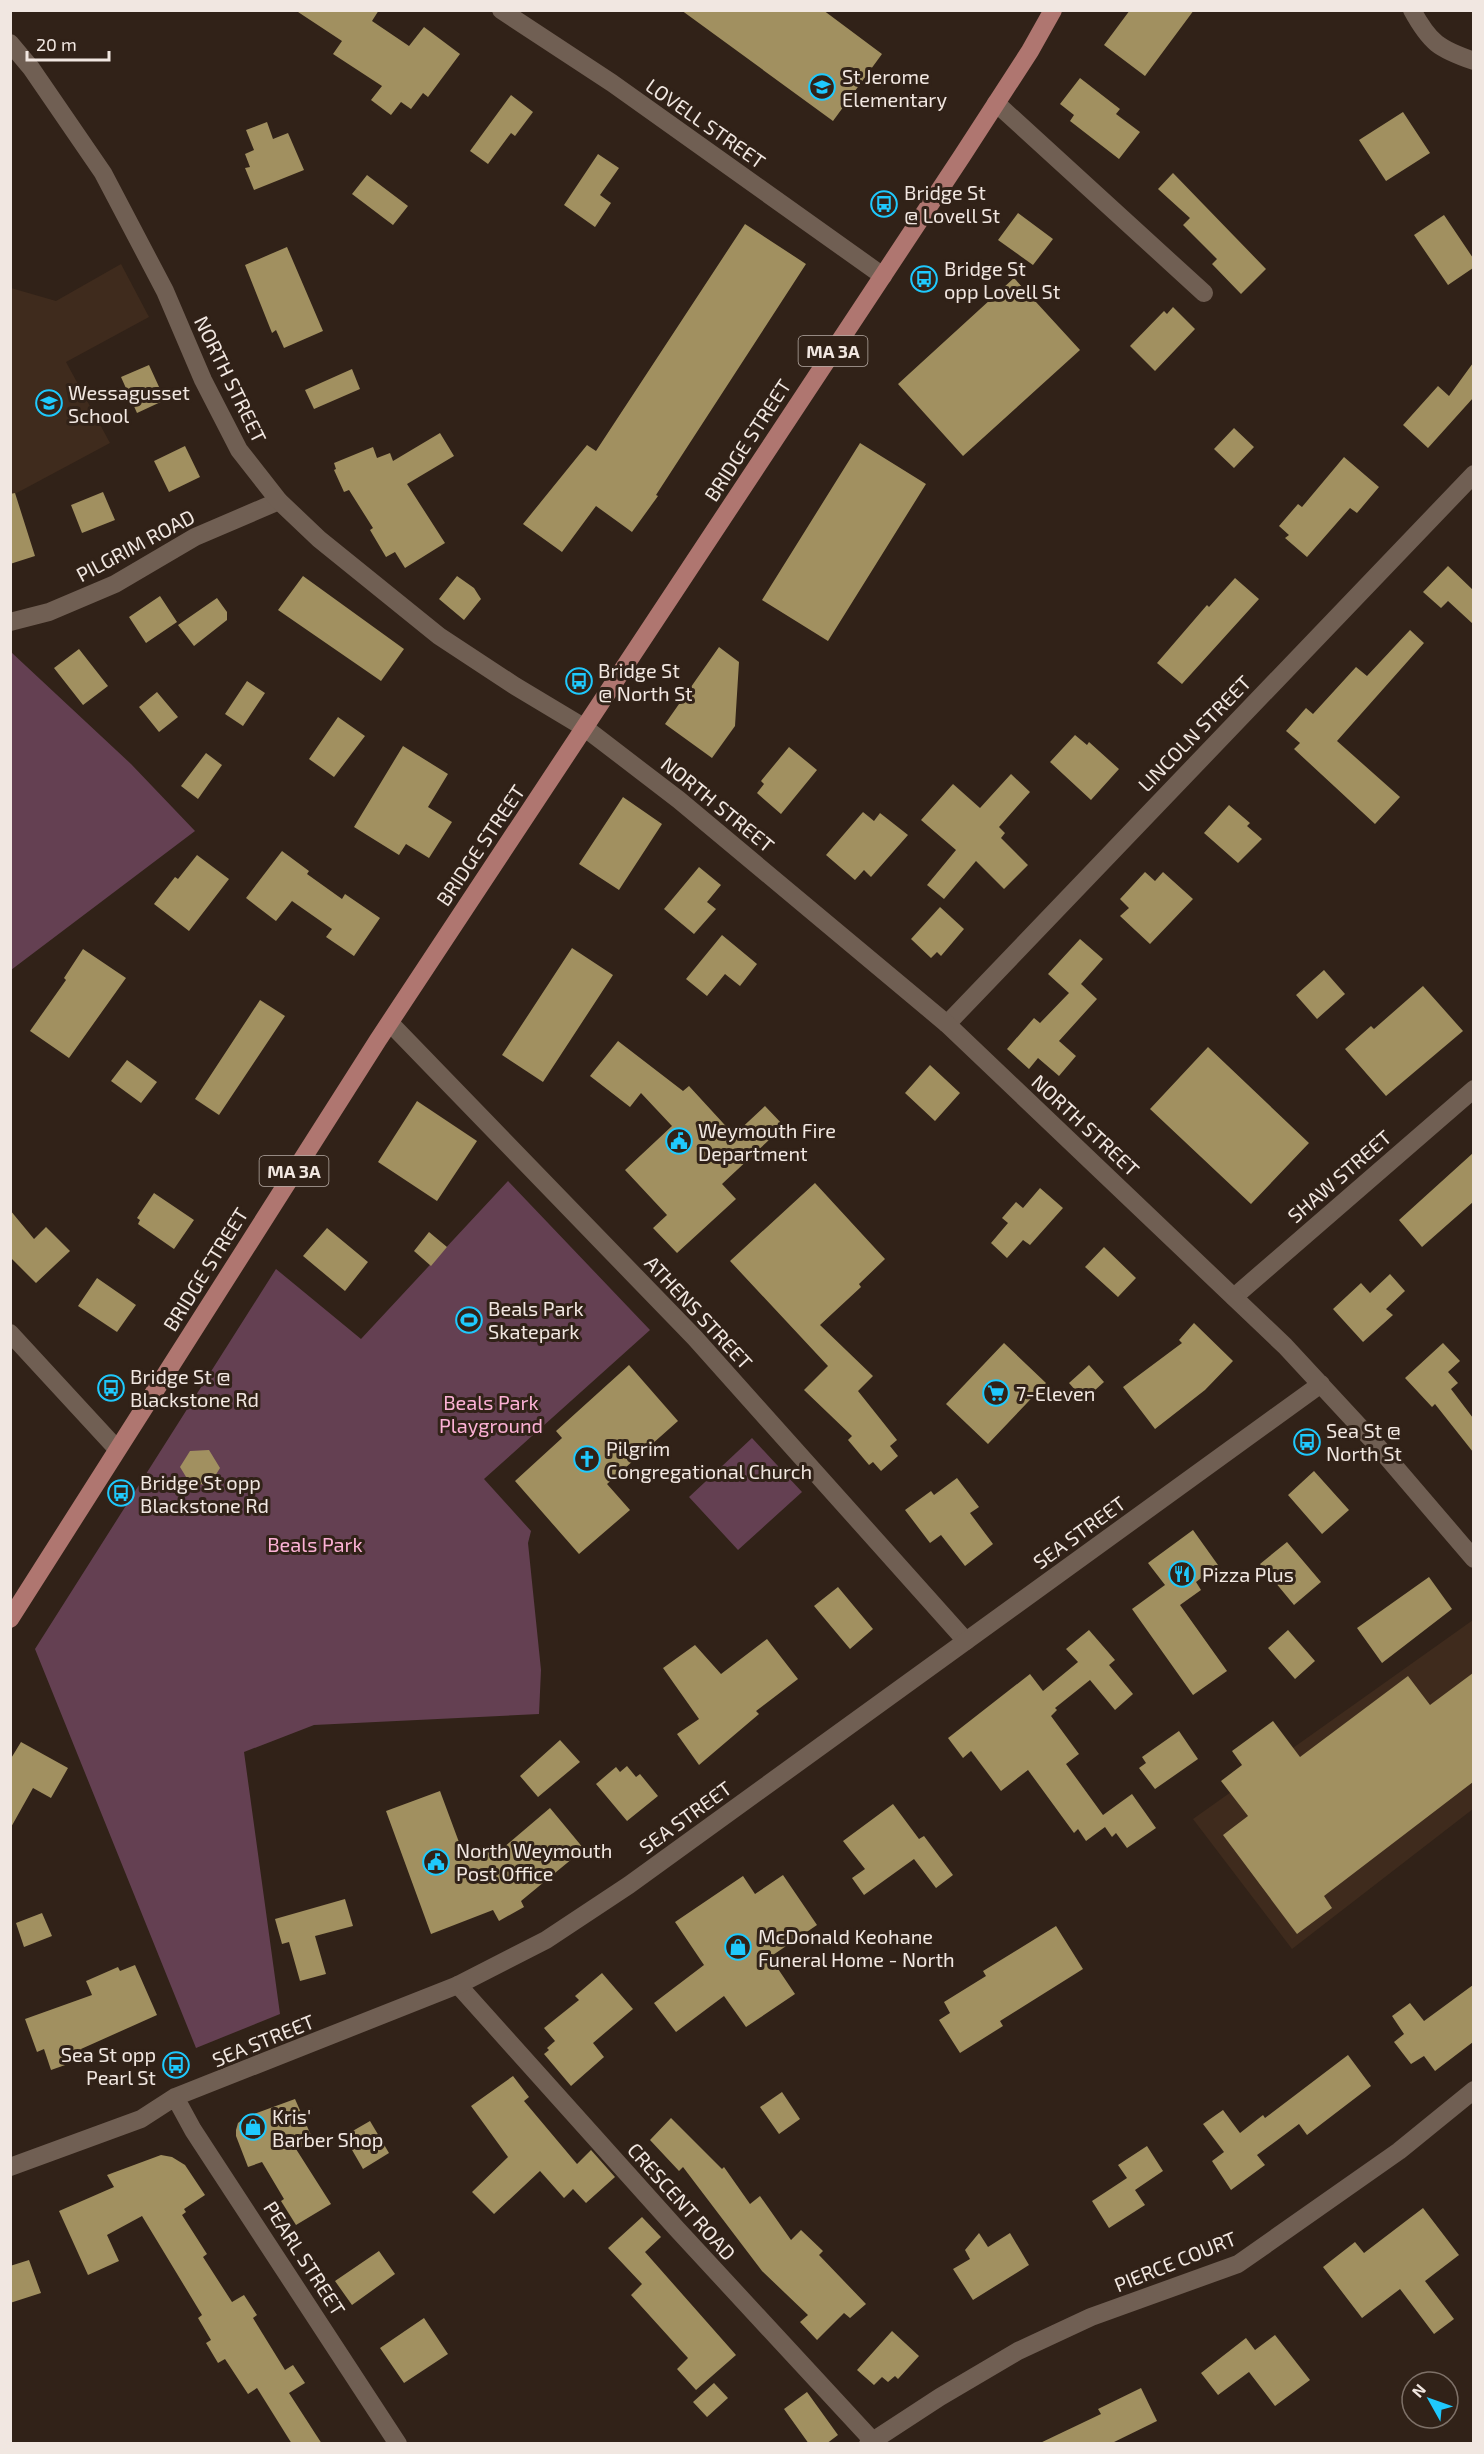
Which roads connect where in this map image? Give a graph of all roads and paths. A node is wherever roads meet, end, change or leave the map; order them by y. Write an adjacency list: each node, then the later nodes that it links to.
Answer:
1 (501, 10): 7 (street, LOVELL STREET)
2 (1053, 10): 6 (main road, BRIDGE STREET / MA 3A)
3 (1412, 10): 5 (street)
4 (10, 43): 10 (street, NORTH STREET)
5 (1473, 61)
6 (996, 103): 7 (main road, BRIDGE STREET / MA 3A); 8 (street)
7 (883, 276): 12 (main road, BRIDGE STREET / MA 3A)
8 (1204, 293)
9 (1473, 474): 14 (street, LINCOLN STREET)
10 (279, 501): 11 (street, PILGRIM ROAD); 12 (street, NORTH STREET)
11 (10, 622)
12 (585, 728): 13 (main road, BRIDGE STREET / MA 3A); 14 (street, NORTH STREET)
13 (390, 1023): 19 (main road, BRIDGE STREET / MA 3A); 22 (street, ATHENS STREET)
14 (947, 1024): 16 (street, NORTH STREET)
15 (1473, 1089): 16 (street, SHAW STREET)
16 (1234, 1296): 18 (street, NORTH STREET)
17 (10, 1333): 19 (street)
18 (1321, 1384): 20 (street, NORTH STREET); 22 (street, SEA STREET)
19 (117, 1449): 21 (main road, BRIDGE STREET / MA 3A)
20 (1473, 1559)
21 (10, 1619)
22 (966, 1641): 23 (street, SEA STREET)
23 (458, 1985): 25 (street, SEA STREET); 27 (street, CRESCENT ROAD)
24 (1473, 2090): 27 (street, PIERCE COURT)
25 (175, 2097): 26 (street, SEA STREET); 28 (street, PEARL STREET)
26 (10, 2168)
27 (870, 2442)
28 (398, 2444)

